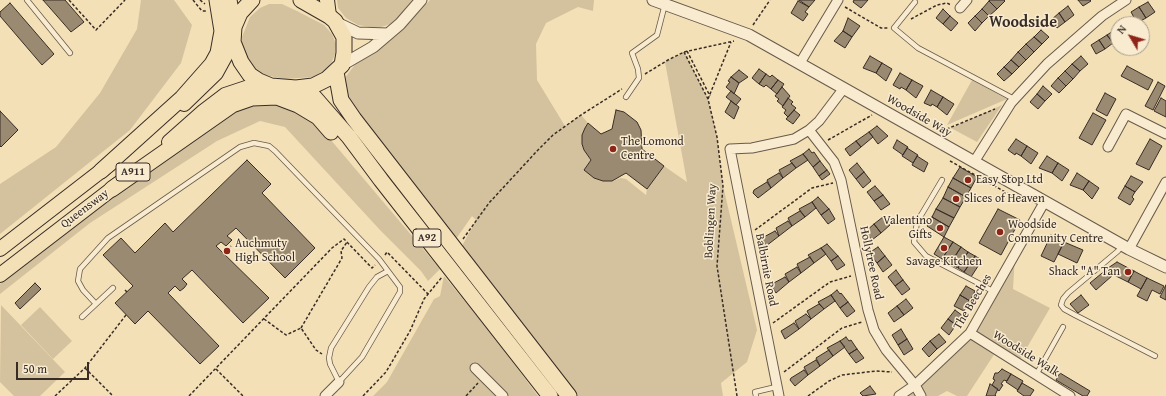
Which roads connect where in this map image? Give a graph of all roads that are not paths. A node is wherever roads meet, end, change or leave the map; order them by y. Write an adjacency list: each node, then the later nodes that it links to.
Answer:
1 (27, 0): 18 (lane)
2 (229, 0): 16 (highway, A92)
3 (252, 0): 16 (highway)
4 (301, 0): 15 (highway)
5 (327, 0): 15 (main road)
6 (420, 0): 17 (street)
7 (653, 0): 12 (street, Woodside Way)
8 (838, 0): 19 (street)
9 (967, 0): 14 (street)
10 (1126, 0): 25 (street)
11 (915, 2): 25 (lane)
12 (665, 4): 19 (street, Woodside Way); 24 (lane)
13 (212, 6): 30 (highway)
14 (960, 8)
15 (332, 19): 17 (street); 20 (highway, A92)
16 (234, 34): 21 (highway, A92); 30 (main road, Queensway / A911)
17 (388, 34): 20 (street)
18 (70, 53)
19 (800, 63): 23 (street, Woodside Way)
20 (339, 68): 22 (highway, A92); 56 (highway, A92)
21 (270, 86): 22 (highway, A92); 34 (main road, Queensway / A911)
22 (296, 88): 31 (highway, A92)
23 (844, 88): 26 (street); 29 (street, Woodside Way)
24 (626, 97)
25 (1014, 100): 29 (street)
26 (809, 130): 51 (street, Hollytree Road); 52 (street, Balbirnie Road)
27 (1166, 134): 28 (street)
28 (1108, 147)
29 (974, 162): 35 (street, Woodside Way)
30 (101, 171): 37 (main road, Queensway / A911)
31 (381, 180): 34 (highway, A92); 55 (highway, A92)
32 (942, 180): 42 (lane)
33 (1166, 182): 36 (street)
34 (112, 190): 40 (main road, Queensway / A911)
35 (1045, 201): 36 (street, Woodside Way); 42 (street, The Beeches)
36 (1126, 247): 38 (street, Woodside Way); 47 (lane)
37 (0, 249)
38 (1166, 267)
39 (388, 272): 43 (lane); 50 (lane); 50 (lane)
40 (0, 275)
41 (113, 288): 43 (lane)
42 (994, 292): 46 (street, The Beeches)
43 (96, 304): 44 (lane)
44 (82, 317)
45 (1063, 327): 49 (lane)
46 (970, 333): 49 (street, Woodside Walk); 51 (street, The Beeches)
47 (1155, 356)
48 (475, 368): 54 (street)
49 (1036, 375): 60 (street, Woodside Walk)
50 (339, 382): 53 (street)
51 (915, 385): 58 (street, The Beeches); 59 (street, Hollytree Road)
52 (777, 387): 57 (lane)
53 (325, 396)
54 (503, 396)
55 (550, 396)
56 (569, 396)
57 (756, 396)
58 (899, 396)
59 (921, 396)
60 (1070, 396)

